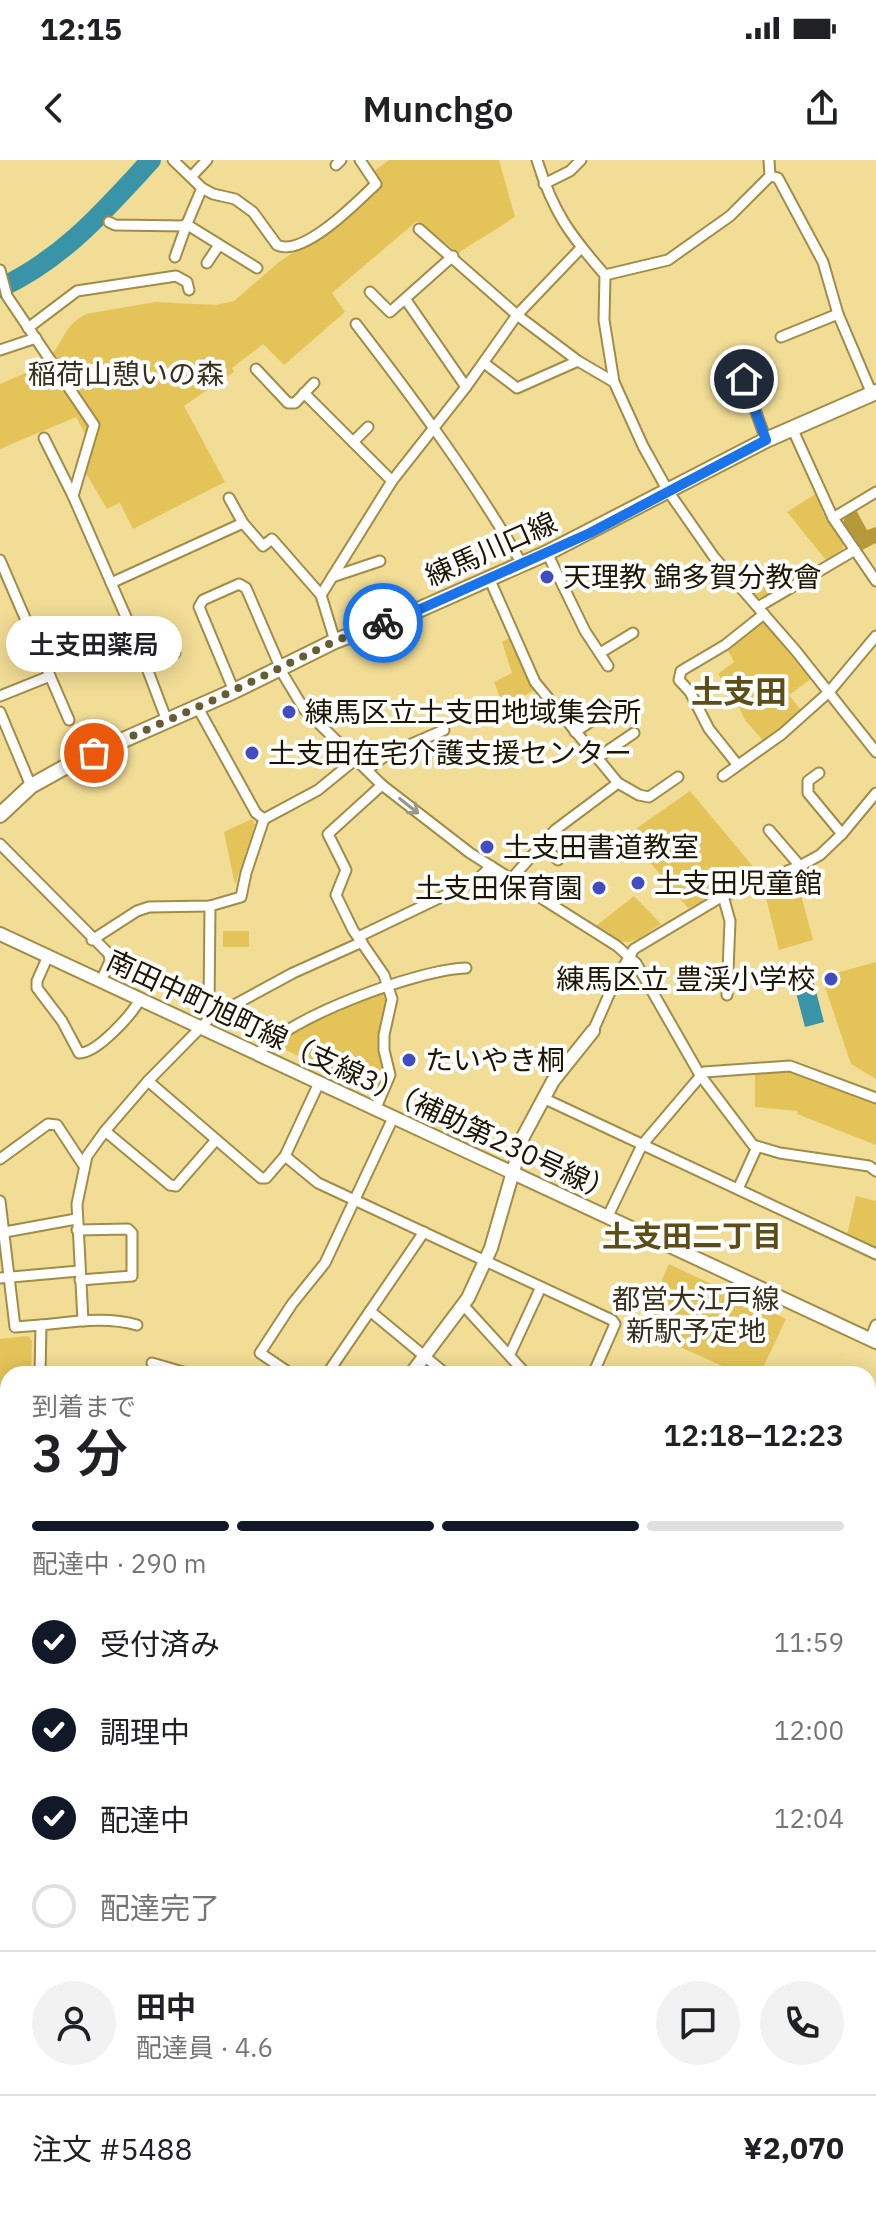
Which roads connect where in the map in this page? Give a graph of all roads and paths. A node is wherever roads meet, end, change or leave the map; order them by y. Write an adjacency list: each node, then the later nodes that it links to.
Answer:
1 (173, 160): 8 (street)
2 (207, 160): 8 (street)
3 (360, 160): 10 (street)
4 (537, 160): 9 (street)
5 (581, 160): 9 (street)
6 (769, 160): 7 (street)
7 (770, 176): 21 (street); 26 (street)
8 (191, 177): 10 (street)
9 (544, 184): 15 (street)
10 (202, 188): 12 (street)
11 (109, 222): 12 (street)
12 (186, 225): 14 (street); 17 (street)
13 (419, 229): 16 (street)
14 (219, 245): 18 (street); 19 (street)
15 (581, 248): 21 (street); 27 (street)
16 (453, 256): 25 (street); 27 (street)
17 (175, 257)
18 (207, 263)
19 (257, 268)
20 (0, 270): 22 (street)
21 (605, 275): 37 (street)
22 (1, 277): 29 (street)
23 (189, 290): 29 (street)
24 (370, 292): 25 (street)
25 (406, 300): 39 (street)
26 (838, 314): 30 (street); 41 (street)
27 (517, 315): 33 (street); 34 (street)
28 (356, 324): 42 (street)
29 (28, 328): 31 (street)
30 (781, 337)
31 (36, 338): 32 (street); 51 (street)
32 (0, 350)
33 (578, 361): 34 (street); 37 (street)
34 (484, 363): 39 (street)
35 (256, 369): 40 (street)
36 (744, 379): 46 (street)
37 (614, 382): 49 (street)
38 (314, 383): 40 (street)
39 (466, 387): 42 (street)
40 (304, 393): 47 (street)
41 (874, 393): 44 (main road, 練馬川口線)
42 (434, 426): 48 (street); 59 (street)
43 (368, 427): 47 (street)
44 (792, 428): 46 (main road, 練馬川口線); 53 (street)
45 (44, 438): 51 (street)
46 (766, 440): 49 (main road, 練馬川口線)
47 (353, 442): 48 (street)
48 (392, 481): 60 (street)
49 (668, 491): 56 (main road, 練馬川口線); 65 (street)
50 (876, 492): 53 (street)
51 (73, 496): 63 (street)
52 (229, 498): 54 (street)
53 (833, 518): 55 (street)
54 (243, 523): 63 (street); 64 (street)
55 (855, 550): 62 (street); 65 (street)
56 (547, 553): 59 (main road, 練馬川口線); 70 (street)
57 (0, 560): 74 (street)
58 (380, 561): 60 (street)
59 (522, 564): 61 (main road, 練馬川口線)
60 (332, 577): 64 (street)
61 (489, 578): 68 (main road, 練馬川口線); 84 (street)
62 (876, 581)
63 (111, 583): 71 (street)
64 (321, 595): 68 (street)
65 (761, 610): 76 (street); 89 (street)
66 (633, 633): 70 (street)
67 (876, 636): 76 (street)
68 (335, 641): 73 (main road, 練馬川口線)
69 (175, 653): 71 (street)
70 (600, 653): 72 (street)
71 (146, 665): 82 (street)
72 (608, 666)
73 (281, 668): 75 (main road, 練馬川口線); 75 (street); 88 (street)
74 (50, 676): 77 (street); 81 (street)
75 (234, 691): 79 (main road, 練馬川口線)
76 (829, 692): 86 (street); 89 (street)
77 (0, 696)
78 (615, 705): 84 (street)
79 (198, 708): 82 (main road, 練馬川口線); 99 (street)
80 (0, 712): 96 (street)
81 (69, 720)
82 (167, 721): 96 (main road, 練馬川口線)
83 (444, 730): 90 (street)
84 (575, 732): 87 (street)
85 (634, 733): 87 (street)
86 (876, 752)
87 (597, 758): 94 (street)
88 (356, 759): 90 (street); 99 (street)
89 (737, 764): 92 (street)
90 (367, 770): 95 (street)
91 (819, 773): 101 (street)
92 (723, 776)
93 (678, 777): 94 (street)
94 (618, 783): 103 (street)
95 (382, 785): 105 (street, one-way to 105); 112 (street)
96 (31, 786): 98 (main road, 練馬川口線)
97 (876, 793): 101 (street)
98 (0, 815)
99 (264, 819): 109 (street)
100 (769, 830): 106 (street)
101 (842, 834): 106 (street)
102 (0, 844): 111 (street)
103 (542, 845): 104 (street); 107 (street)
104 (558, 860)
105 (491, 866): 107 (street); 112 (street)
106 (800, 866): 108 (street)
107 (512, 878): 113 (street)
108 (723, 896): 113 (street); 118 (street)
109 (210, 906): 111 (street); 120 (street)
110 (0, 934): 114 (main road, 南田中町旭町線（支線3）（補助第230号線）)
111 (92, 940): 116 (street)
112 (360, 940): 117 (street); 120 (street)
113 (629, 955): 122 (street); 124 (street)
114 (48, 956): 116 (main road, 南田中町旭町線（支線3）（補助第230号線）); 119 (street)
115 (466, 968): 117 (street)
116 (101, 981): 119 (main road, 南田中町旭町線（支線3）（補助第230号線）)
117 (388, 985): 123 (street); 129 (street)
118 (727, 995)
119 (140, 999): 121 (main road, 南田中町旭町線（支線3）（補助第230号線）)
120 (214, 1016): 121 (street)
121 (199, 1026): 123 (main road, 南田中町旭町線（支線3）（補助第230号線）); 125 (street)
122 (593, 1031): 127 (main road)
123 (258, 1054): 126 (main road, 南田中町旭町線（支線3）（補助第230号線）)
124 (700, 1075): 128 (street); 133 (street); 134 (street)
125 (148, 1081): 131 (street); 132 (street)
126 (319, 1083): 129 (main road, 南田中町旭町線（支線3）（補助第230号線）); 135 (street)
127 (543, 1098): 133 (street); 139 (main road)
128 (876, 1098)
129 (375, 1110): 130 (main road, 南田中町旭町線（支線3）（補助第230号線）)
130 (393, 1118): 139 (main road, 南田中町旭町線（支線3）（補助第230号線）); 141 (street)
131 (105, 1131): 132 (street); 137 (street)
132 (216, 1140): 135 (street)
133 (642, 1145): 140 (street); 143 (street)
134 (757, 1147): 138 (street); 140 (street)
135 (285, 1156): 141 (street)
136 (0, 1159): 137 (street)
137 (84, 1166): 144 (street)
138 (876, 1171)
139 (512, 1173): 143 (main road, 南田中町旭町線（支線3）（補助第230号線）); 148 (main road)
140 (738, 1189): 147 (street)
141 (355, 1199): 146 (street); 164 (street)
142 (0, 1201): 145 (street)
143 (607, 1218): 158 (main road, 南田中町旭町線（支線3）（補助第230号線）)
144 (77, 1225): 145 (street); 149 (street); 149 (street)
145 (5, 1232): 150 (street)
146 (424, 1232): 148 (street); 153 (street)
147 (876, 1254)
148 (486, 1262): 151 (street); 152 (main road)
149 (79, 1275): 150 (street); 154 (street)
150 (5, 1278): 155 (street)
151 (541, 1287): 159 (street); 169 (street)
152 (464, 1306): 159 (street); 160 (main road)
153 (370, 1311): 160 (street); 165 (street)
154 (83, 1321): 155 (street); 156 (street)
155 (41, 1325): 162 (street)
156 (137, 1325)
157 (876, 1325): 158 (street)
158 (873, 1340)
159 (510, 1354): 168 (street)
160 (424, 1357): 166 (main road); 167 (street)
161 (152, 1363): 163 (street)
162 (40, 1366)
163 (162, 1366)
164 (279, 1366)
165 (332, 1366)
166 (417, 1366)
167 (436, 1366)
168 (520, 1366)
169 (598, 1366)

